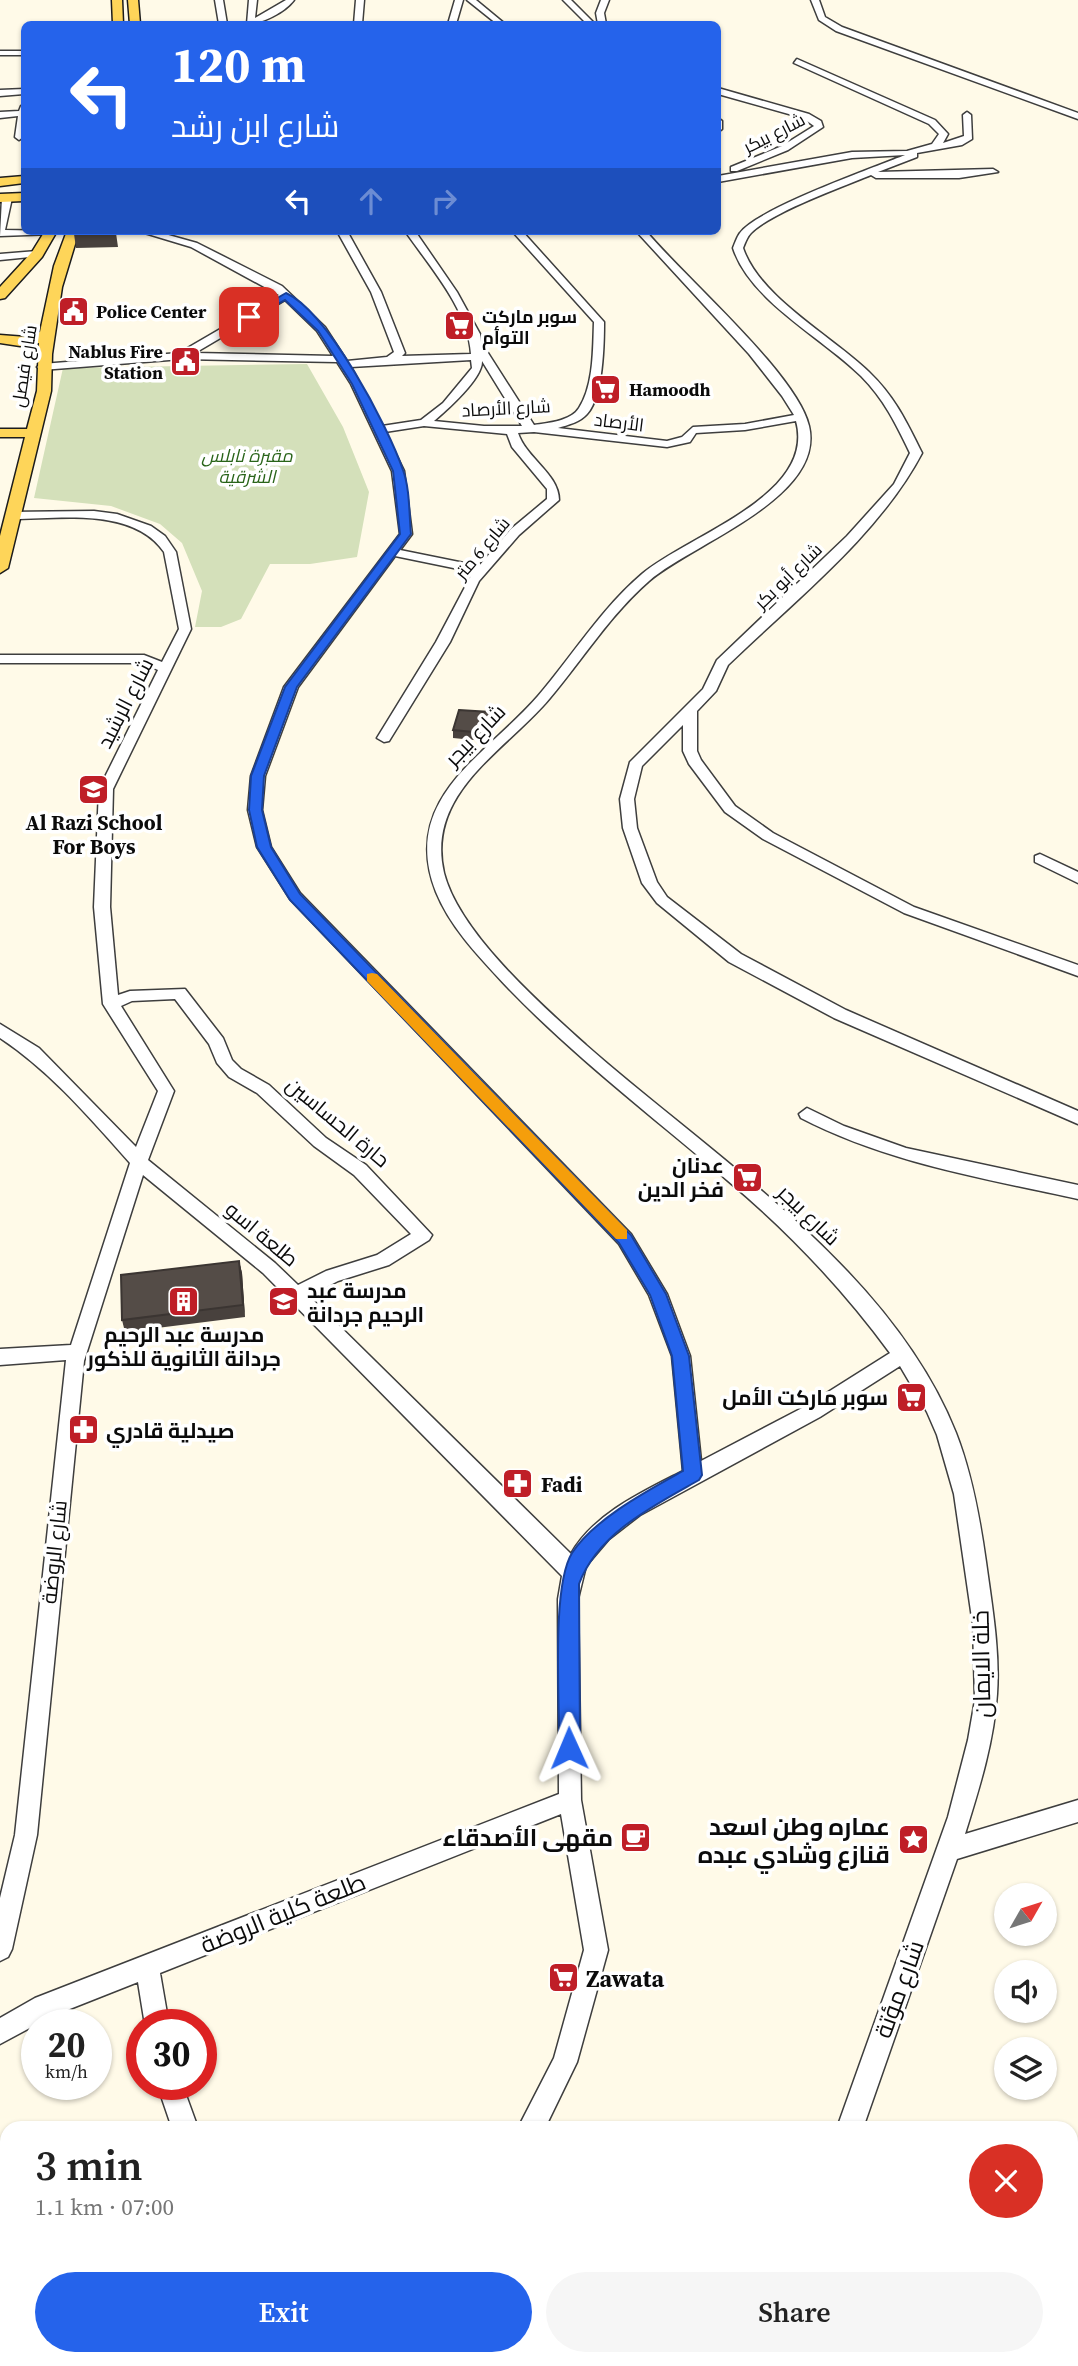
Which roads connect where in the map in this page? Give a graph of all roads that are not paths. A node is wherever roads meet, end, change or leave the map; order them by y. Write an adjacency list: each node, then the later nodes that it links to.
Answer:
1 (117, 0): 12 (main road)
2 (133, 0): 13 (main road)
3 (219, 0): 14 (street)
4 (253, 0): 15 (street)
5 (290, 0): 16 (street)
6 (359, 0): 17 (street)
7 (459, 0): 18 (street)
8 (471, 0): 19 (street)
9 (567, 0): 20 (street)
10 (605, 0): 21 (street)
11 (815, 0): 31 (street)
12 (118, 21)
13 (135, 21)
14 (222, 21)
15 (252, 21)
16 (256, 21)
17 (358, 21)
18 (453, 21)
19 (497, 21)
20 (588, 21)
21 (601, 21)
22 (21, 52): 23 (street)
23 (0, 53)
24 (797, 61): 32 (street)
25 (21, 92): 27 (street)
26 (721, 92): 36 (street, شارع بيكر)
27 (0, 93)
28 (21, 112): 29 (street)
29 (0, 115)
30 (967, 115): 32 (street)
31 (1078, 116)
32 (932, 148): 33 (street); 34 (street)
33 (911, 152): 37 (street); 38 (street, شارع أبو بكر)
34 (971, 152)
35 (993, 172): 38 (street)
36 (721, 176)
37 (721, 177)
38 (859, 177): 78 (street, شارع أبو بكر)
39 (0, 182): 40 (main road)
40 (21, 182)
41 (14, 197): 42 (street)
42 (0, 233): 43 (street)
43 (21, 233)
44 (49, 235): 51 (main road)
45 (71, 235): 55 (main road, شارع فيصل)
46 (158, 235): 54 (street)
47 (344, 235): 61 (street)
48 (414, 235): 57 (street)
49 (521, 235): 67 (street, شارع الأرصاد)
50 (644, 235): 64 (street, شارع بيجر)
51 (37, 254): 52 (street); 53 (main road)
52 (0, 257)
53 (0, 295)
54 (286, 296): 59 (street); 63 (street)
55 (49, 332): 56 (main road); 62 (main road, شارع فيصل)
56 (0, 339)
57 (475, 341): 60 (street); 67 (street)
58 (0, 345): 62 (main road)
59 (182, 356): 62 (street); 63 (street)
60 (477, 357): 61 (street); 65 (street)
61 (390, 360): 63 (street)
62 (32, 362): 70 (main road, شارع فيصل)
63 (342, 362): 68 (street)
64 (800, 416): 67 (street, الأرصاد); 91 (street, شارع بيجر)
65 (424, 423): 66 (street, شارع الأرصاد); 68 (street)
66 (511, 428): 67 (street, شارع الأرصاد); 75 (street, شارع 6 متر)
67 (528, 428)
68 (379, 430): 73 (street)
69 (0, 433): 70 (main road)
70 (31, 436): 71 (main road); 72 (main road, شارع فيصل)
71 (0, 439)
72 (8, 521): 74 (main road, شارع فيصل); 77 (street, شارع الرشيد)
73 (392, 552): 75 (street); 93 (street)
74 (0, 568)
75 (482, 570): 79 (street, شارع 6 متر)
76 (0, 659): 77 (street)
77 (166, 668): 83 (street, شارع الرشيد)
78 (690, 708): 82 (street); 86 (street, شارع أبو بكر)
79 (384, 738)
80 (1040, 859): 81 (street)
81 (1078, 878)
82 (1078, 971)
83 (111, 1004): 87 (street, شارع الرشيد); 89 (street, حارة الحساسين)
84 (0, 1030): 87 (street, طلعة اسو)
85 (807, 1114): 88 (street)
86 (1078, 1118)
87 (139, 1162): 89 (street, طلعة اسو); 90 (street, شارع الروضة)
88 (1078, 1192)
89 (296, 1294): 94 (street, طلعة اسو)
90 (78, 1352): 92 (street); 98 (street, شارع الروضة)
91 (901, 1355): 93 (street); 97 (street, خلة الايمان)
92 (0, 1357)
93 (693, 1475): 94 (street)
94 (572, 1575): 95 (street)
95 (570, 1800): 99 (street, طلعة كلية الروضة); 104 (street)
96 (1078, 1811): 97 (street)
97 (948, 1850): 105 (street, شارع مؤتة)
98 (0, 1948)
99 (147, 1966): 100 (street); 101 (street, طلعة كلية الروضة)
100 (154, 2009)
101 (0, 2032)
102 (175, 2100): 103 (street)
103 (182, 2121)
104 (535, 2121)
105 (852, 2121)

